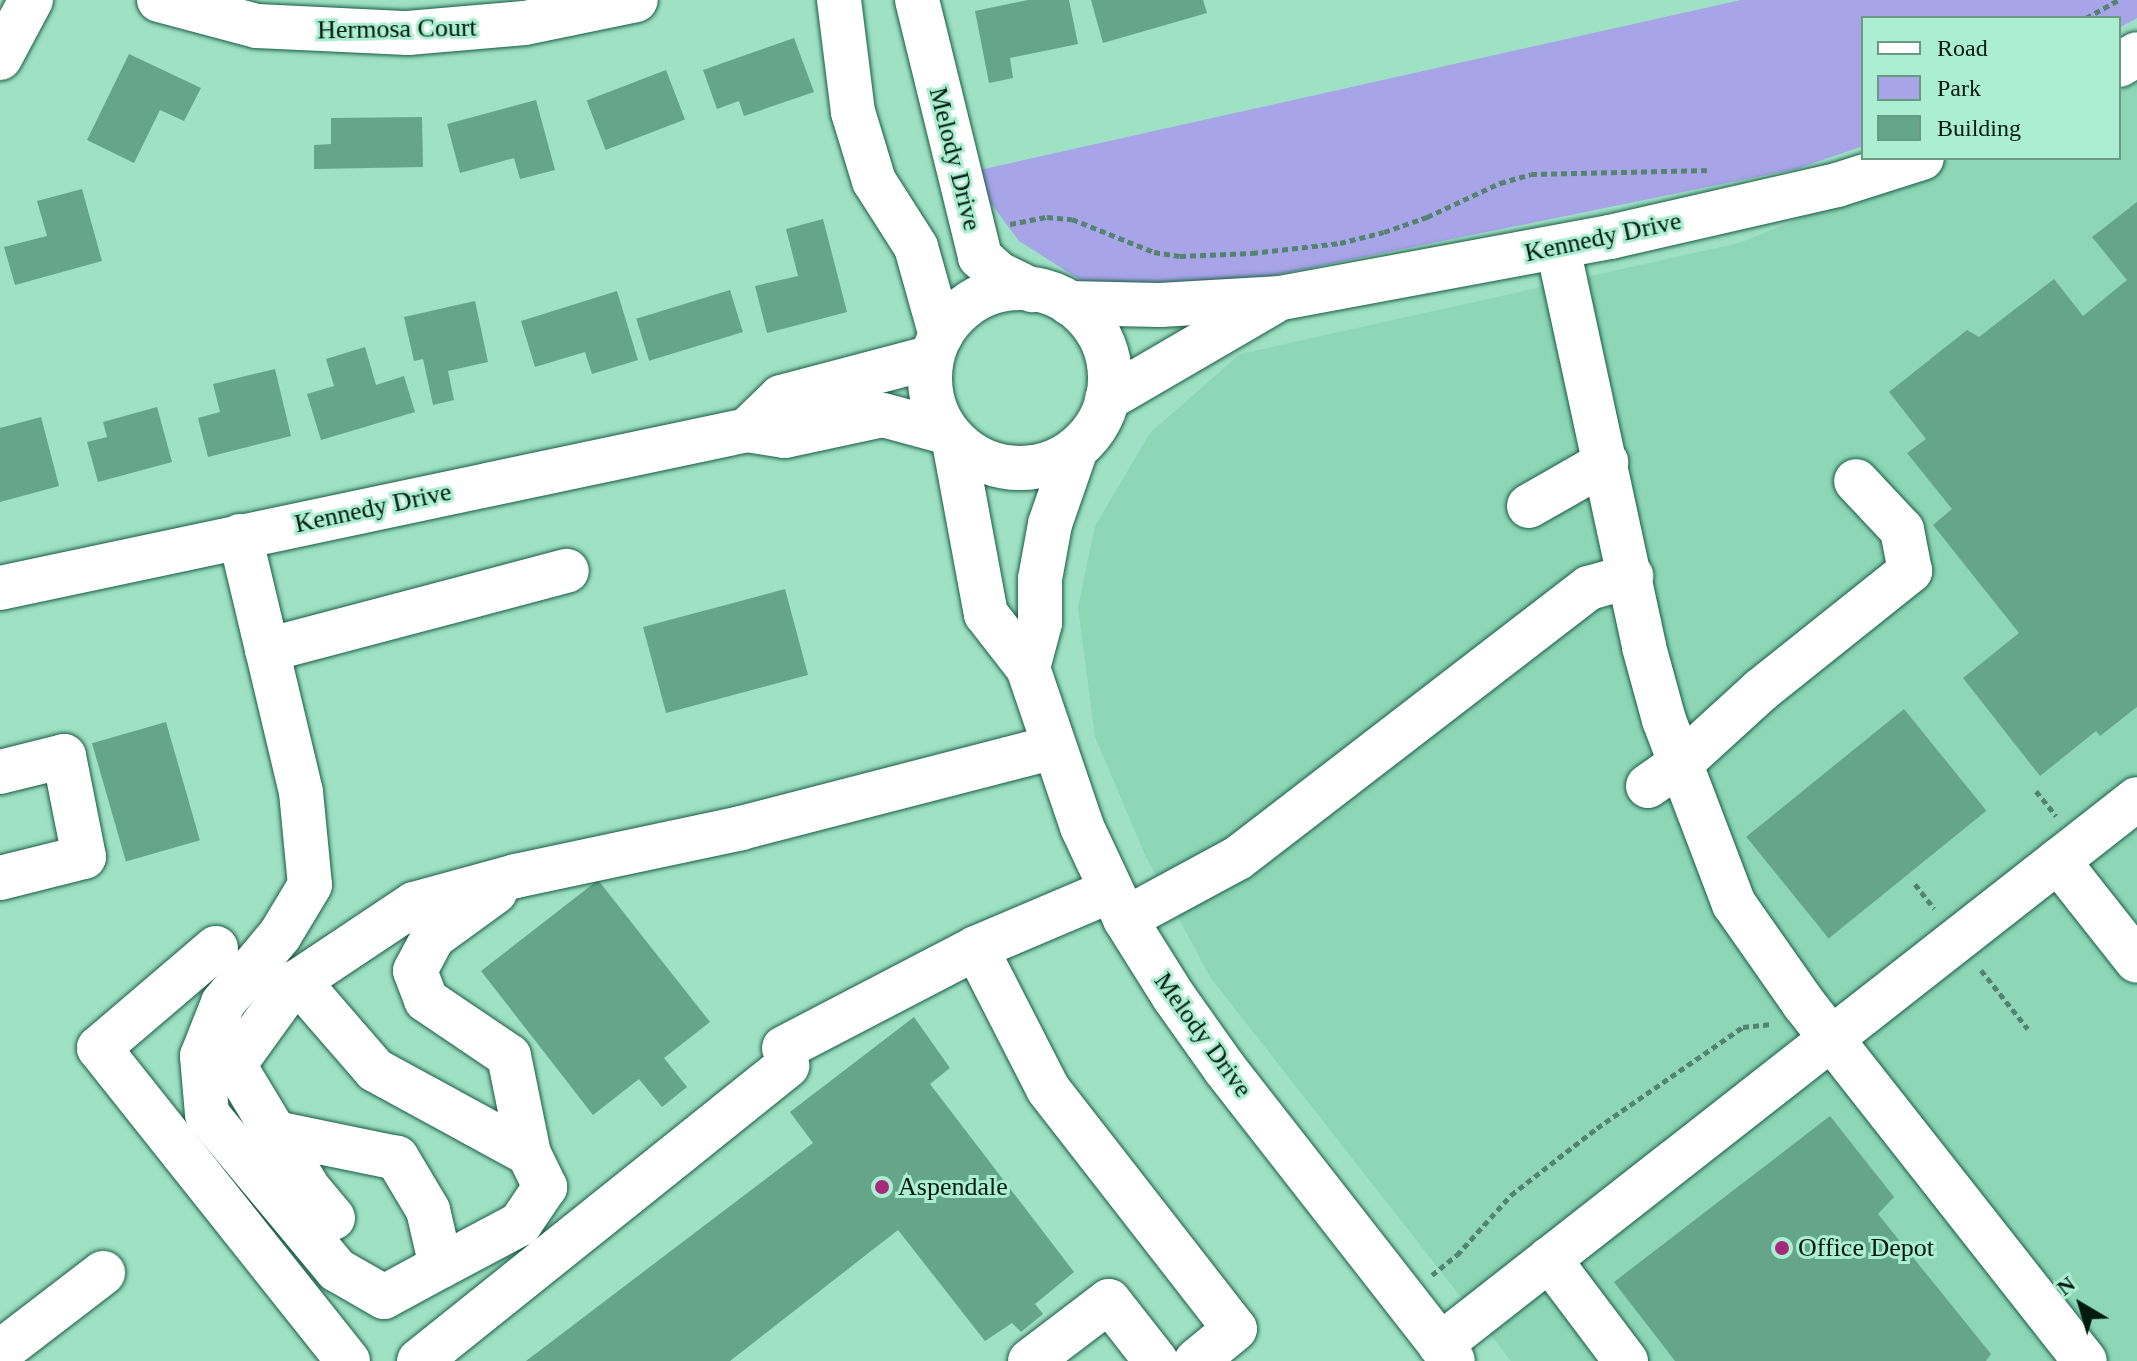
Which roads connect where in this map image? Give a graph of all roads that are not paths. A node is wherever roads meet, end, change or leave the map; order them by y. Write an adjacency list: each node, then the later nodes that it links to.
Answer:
1 (31, 0): 6 (street)
2 (159, 0): 3 (street, Hermosa Court)
3 (636, 0)
4 (839, 0): 11 (street)
5 (917, 0): 9 (street, Melody Drive)
6 (0, 58)
7 (1916, 160): 8 (street, Kennedy Drive)
8 (1558, 248): 10 (street, Kennedy Drive); 16 (street)
9 (1051, 296): 10 (street, Kennedy Drive); 11 (street); 12 (street)
10 (1281, 298): 12 (street, Kennedy Drive)
11 (935, 347): 13 (street); 14 (street)
12 (1107, 399): 15 (street)
13 (747, 430): 14 (street, Kennedy Drive); 19 (street, Kennedy Drive)
14 (950, 437): 15 (street); 24 (street, Melody Drive)
15 (1075, 452): 24 (street)
16 (1606, 462): 18 (street); 21 (street)
17 (1856, 481): 27 (street)
18 (1529, 506)
19 (240, 536): 22 (street, Kennedy Drive); 23 (street)
20 (567, 571): 23 (street)
21 (1631, 576): 27 (street); 32 (street)
22 (0, 588)
23 (267, 650): 42 (street)
24 (1028, 668): 25 (street, Melody Drive)
25 (1054, 747): 30 (street); 32 (street, Melody Drive)
26 (0, 772): 31 (street)
27 (1664, 774): 37 (street)
28 (2137, 799): 29 (street)
29 (2058, 861): 35 (street); 37 (street)
30 (516, 876): 36 (street); 39 (street)
31 (0, 878)
32 (1118, 905): 34 (street); 45 (street, Melody Drive)
33 (216, 948): 46 (street)
34 (976, 948): 47 (street); 50 (street)
35 (2137, 961)
36 (298, 981): 38 (street); 39 (street)
37 (1831, 1038): 41 (street); 52 (street)
38 (275, 1133): 40 (street); 42 (street)
39 (529, 1154): 42 (street)
40 (333, 1218)
41 (1549, 1259): 45 (street); 51 (street)
42 (441, 1266)
43 (103, 1273): 44 (street)
44 (0, 1352)
45 (1446, 1353)
46 (348, 1361)
47 (419, 1361)
48 (1030, 1361): 49 (street)
49 (1156, 1361)
50 (1196, 1361)
51 (1626, 1361)
52 (2085, 1361)

